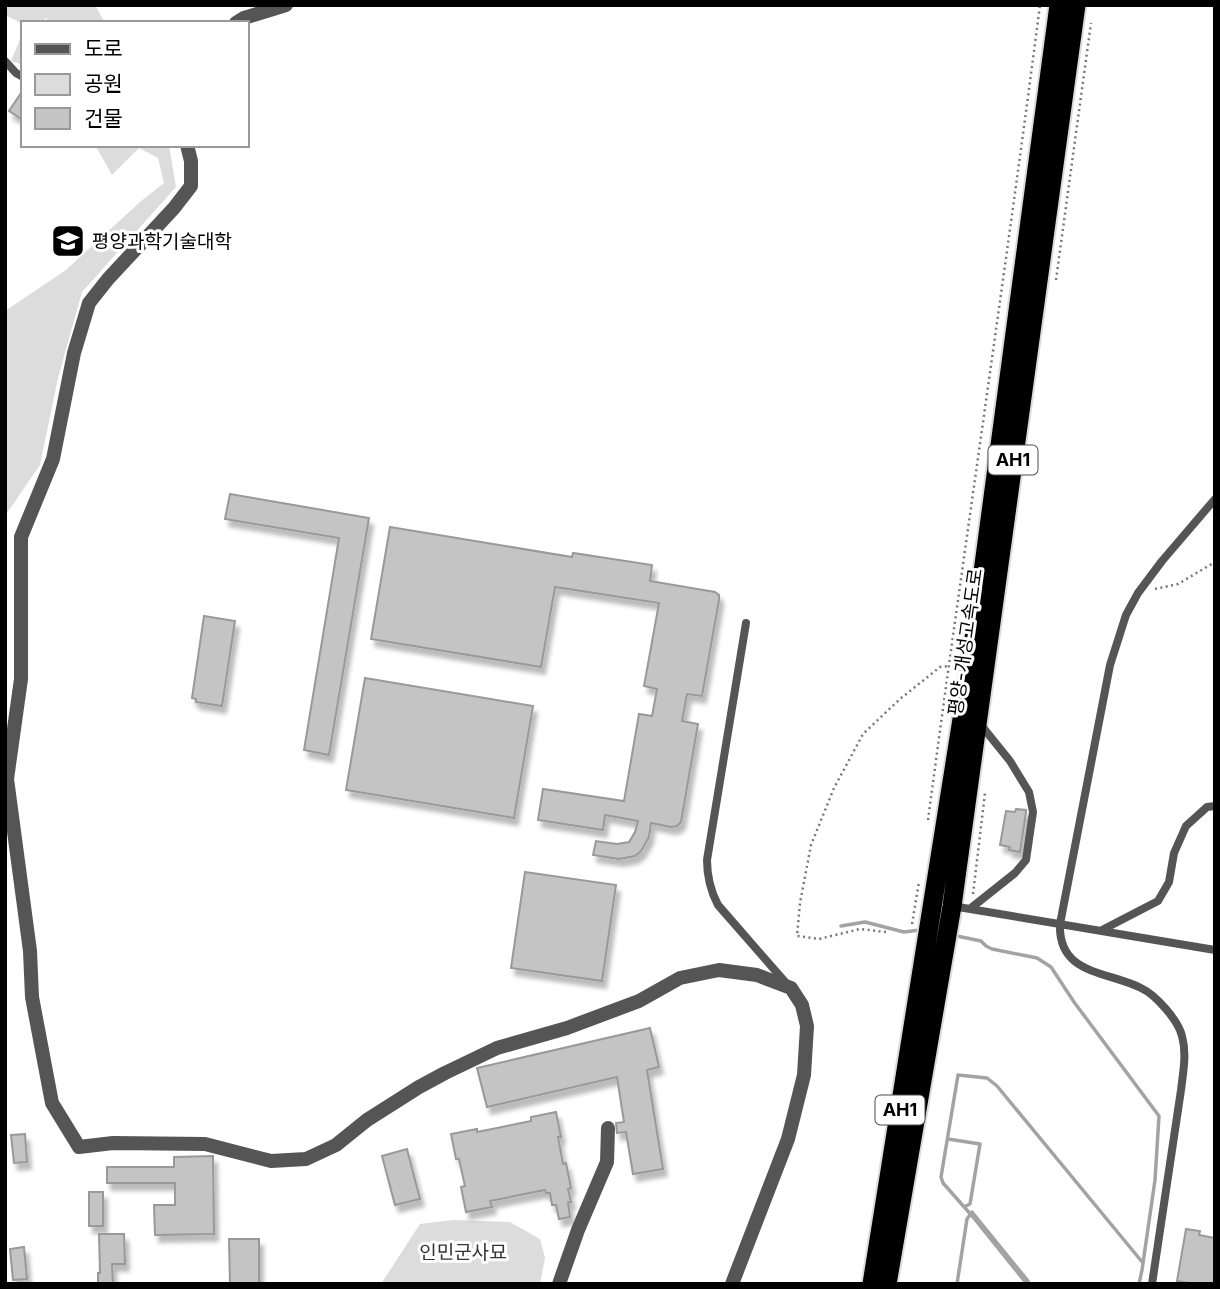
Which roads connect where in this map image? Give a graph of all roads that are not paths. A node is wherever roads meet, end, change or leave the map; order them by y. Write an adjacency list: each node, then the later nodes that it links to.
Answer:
1 (286, 5): 4 (street)
2 (1059, 5): 12 (highway, 평양-개성고속도로 / AH1)
3 (1076, 5): 10 (highway, 평양-개성고속도로 / AH1)
4 (239, 21)
5 (5, 61): 6 (lane)
6 (21, 76)
7 (188, 147): 17 (street)
8 (1215, 499): 13 (lane)
9 (746, 623): 17 (lane)
10 (977, 722): 12 (highway, 평양-개성고속도로 / AH1); 12 (lane)
11 (1215, 806): 14 (lane)
12 (943, 912): 13 (lane); 15 (highway, 평양-개성고속도로 / AH1)
13 (1060, 924): 14 (lane); 23 (lane)
14 (1102, 930): 16 (lane)
15 (937, 937): 21 (highway, 평양-개성고속도로 / AH1); 22 (highway, 평양-개성고속도로 / AH1)
16 (1215, 950)
17 (790, 988): 20 (street)
18 (608, 1128): 19 (street)
19 (559, 1284)
20 (732, 1284)
21 (872, 1284)
22 (887, 1284)
23 (1152, 1284)

